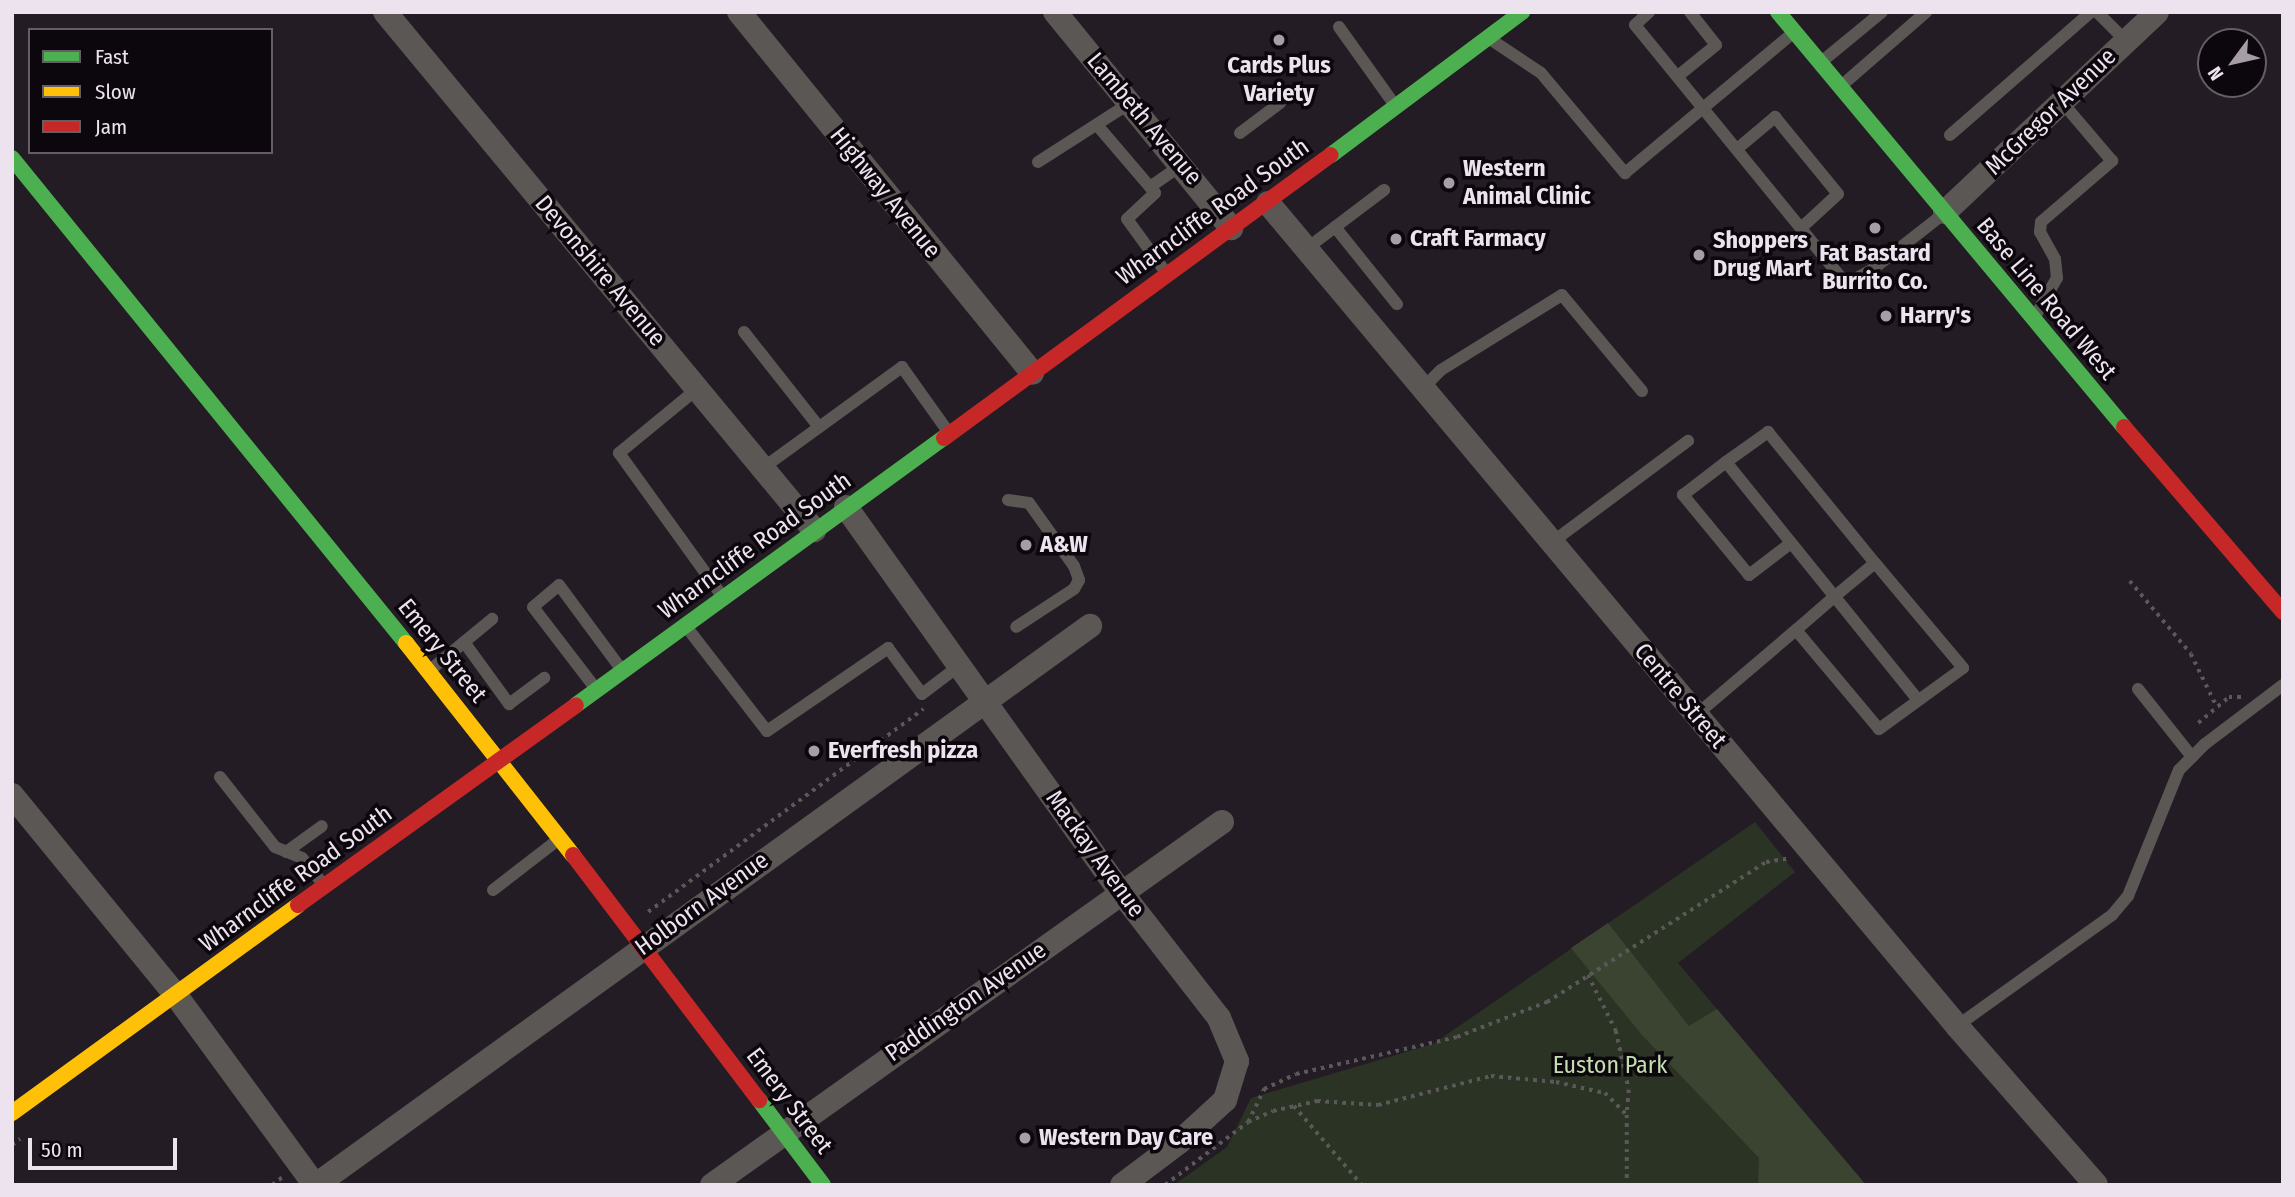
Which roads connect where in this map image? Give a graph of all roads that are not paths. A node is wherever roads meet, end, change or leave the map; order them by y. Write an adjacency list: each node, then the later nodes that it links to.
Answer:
1 (386, 12): 46 (street, Devonshire Avenue)
2 (738, 12): 44 (street, Highway Avenue)
3 (1055, 12): 21 (street, Lambeth Avenue)
4 (1522, 12): 15 (street, Wharncliffe Road South)
5 (1649, 12): 18 (lane)
6 (1690, 12): 18 (lane)
7 (1778, 12): 14 (street, Base Line Road West)
8 (1882, 12): 17 (lane)
9 (1926, 12): 19 (lane)
10 (2091, 12): 27 (lane)
11 (2097, 12): 16 (lane)
12 (2157, 12): 16 (street, McGregor Avenue)
13 (1339, 27): 23 (lane)
14 (1794, 32): 17 (street, Base Line Road West); 24 (lane)
15 (1486, 37): 23 (street, Wharncliffe Road South); 24 (lane)
16 (2126, 41): 20 (street, McGregor Avenue)
17 (1821, 63): 19 (street, Base Line Road West)
18 (1678, 76): 24 (lane)
19 (1841, 86): 35 (street, Base Line Road West)
20 (2062, 102): 35 (street, McGregor Avenue); 42 (lane)
21 (1130, 103): 25 (lane); 31 (street, Lambeth Avenue)
22 (1280, 103): 26 (lane)
23 (1394, 105): 34 (street, Wharncliffe Road South)
24 (1704, 108): 28 (lane)
25 (1097, 125): 30 (lane); 32 (lane)
26 (1240, 133)
27 (1950, 135)
28 (1737, 149): 38 (lane); 38 (lane)
29 (12, 158): 70 (street, Emery Street)
30 (1038, 162)
31 (1182, 165): 32 (lane); 37 (street, Lambeth Avenue)
32 (1150, 187): 40 (lane)
33 (1384, 190): 36 (lane)
34 (1268, 203): 37 (street, Wharncliffe Road South); 39 (street, Centre Street)
35 (1945, 212): 38 (lane); 42 (street, Base Line Road West)
36 (1335, 227): 39 (lane); 41 (lane)
37 (1231, 228): 40 (street, Wharncliffe Road South)
38 (1801, 228)
39 (1306, 249): 45 (street, Centre Street)
40 (1167, 275): 44 (street, Wharncliffe Road South)
41 (1397, 304)
42 (2032, 321): 61 (street, Base Line Road West)
43 (744, 332): 48 (lane)
44 (1032, 373): 49 (street, Wharncliffe Road South)
45 (1423, 388): 47 (lane); 56 (street, Centre Street)
46 (697, 389): 52 (street, Devonshire Avenue); 59 (lane)
47 (1642, 391)
48 (819, 426): 49 (lane); 52 (lane)
49 (949, 433): 54 (street, Wharncliffe Road South)
50 (1688, 440): 56 (lane)
51 (1726, 462): 57 (lane); 57 (lane); 58 (lane)
52 (763, 468): 55 (street, Devonshire Avenue)
53 (1008, 500): 65 (lane)
54 (846, 507): 55 (street, Wharncliffe Road South); 68 (street, Mackay Avenue)
55 (814, 530): 59 (street, Wharncliffe Road South)
56 (1551, 543): 77 (street, Centre Street)
57 (1791, 543): 60 (lane)
58 (1875, 563): 60 (lane); 76 (lane)
59 (723, 597): 63 (street, Wharncliffe Road South)
60 (1834, 597): 66 (lane); 76 (lane)
61 (2283, 612)
62 (492, 619): 67 (lane)
63 (684, 625): 68 (lane); 69 (street, Wharncliffe Road South)
64 (1090, 626): 75 (street, Holborn Avenue)
65 (1016, 627)
66 (1796, 630): 76 (lane); 77 (lane)
67 (464, 642): 70 (lane); 71 (lane)
68 (960, 665): 75 (street, Mackay Avenue)
69 (622, 670): 73 (street, Wharncliffe Road South); 73 (lane)
70 (428, 671): 79 (street, Emery Street)
71 (544, 678)
72 (2283, 685): 78 (lane)
73 (596, 689): 79 (street, Wharncliffe Road South)
74 (2138, 689): 78 (lane)
75 (985, 701): 88 (street, Mackay Avenue); 89 (street, Holborn Avenue)
76 (1918, 701)
77 (1696, 715): 91 (street, Centre Street)
78 (2192, 757): 91 (lane)
79 (500, 759): 84 (street, Emery Street); 86 (street, Wharncliffe Road South)
80 (220, 776): 85 (lane)
81 (12, 794): 90 (street)
82 (1222, 822): 88 (street, Paddington Avenue)
83 (322, 826): 85 (lane)
84 (561, 838): 87 (lane); 89 (street, Emery Street)
85 (286, 852): 86 (lane)
86 (326, 886): 90 (street, Wharncliffe Road South)
87 (493, 890)
88 (1121, 892): 93 (street, Paddington Avenue); 97 (street, Mackay Avenue)
89 (644, 946): 93 (street, Emery Street); 94 (street, Holborn Avenue)
90 (175, 994): 92 (street, Wharncliffe Road South); 94 (street)
91 (1957, 1026): 98 (street, Centre Street)
92 (12, 1113)
93 (784, 1131): 95 (street, Paddington Avenue); 96 (street, Emery Street)
94 (315, 1185)
95 (712, 1185)
96 (823, 1185)
97 (1122, 1185)
98 (2096, 1185)

